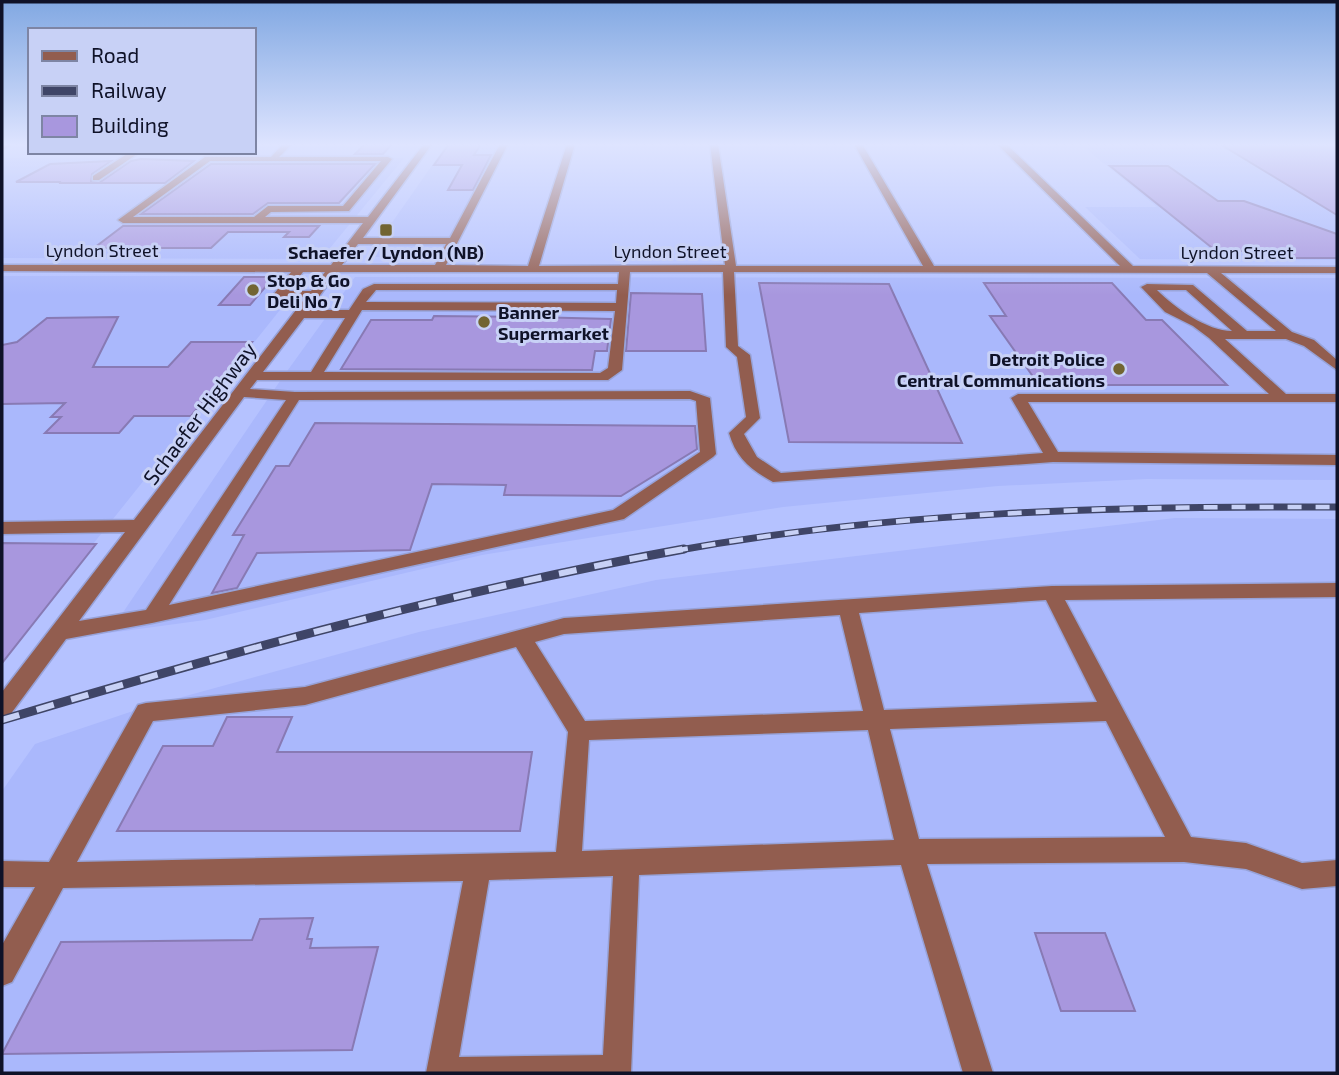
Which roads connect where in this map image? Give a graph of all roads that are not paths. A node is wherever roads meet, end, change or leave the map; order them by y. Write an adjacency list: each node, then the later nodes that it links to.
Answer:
1 (160, 194): 9 (street)
2 (358, 194): 9 (street)
3 (390, 194): 10 (street, Schaefer Highway)
4 (478, 194): 12 (street)
5 (556, 194): 18 (street)
6 (720, 194): 20 (street)
7 (887, 194): 21 (street)
8 (1052, 194): 22 (street)
9 (257, 220): 10 (street)
10 (371, 220): 11 (street, Schaefer Highway)
11 (356, 241): 12 (street); 15 (street, Schaefer Highway)
12 (454, 241): 16 (street)
13 (2, 268): 14 (street, Lyndon Street)
14 (300, 268): 15 (street, Lyndon Street); 27 (street)
15 (335, 268): 16 (street, Lyndon Street); 27 (street, Schaefer Highway)
16 (439, 268): 17 (street, Lyndon Street)
17 (490, 268): 18 (street, Lyndon Street); 25 (street)
18 (533, 268): 19 (street, Lyndon Street)
19 (625, 268): 20 (street, Lyndon Street); 26 (street)
20 (729, 268): 21 (street, Lyndon Street); 41 (street)
21 (930, 269): 22 (street, Lyndon Street)
22 (1129, 269): 23 (street, Lyndon Street)
23 (1209, 269): 24 (street, Lyndon Street); 33 (street)
24 (1337, 270)
25 (483, 287): 26 (street); 29 (street)
26 (623, 287): 28 (street)
27 (315, 294): 30 (street, Schaefer Highway)
28 (620, 307): 29 (street); 36 (street)
29 (355, 310): 30 (street); 36 (street)
30 (300, 314): 35 (street, Schaefer Highway)
31 (1213, 335): 32 (street); 32 (street); 39 (street)
32 (1244, 335): 33 (street)
33 (1288, 335): 34 (street)
34 (1337, 366)
35 (253, 376): 36 (street); 37 (street, Schaefer Highway)
36 (315, 376)
37 (240, 393): 38 (street); 43 (street, Schaefer Highway)
38 (295, 396): 48 (street); 48 (street)
39 (1281, 397): 40 (street); 41 (street)
40 (1337, 398)
41 (1054, 457): 42 (street)
42 (1337, 460)
43 (140, 526): 44 (street); 49 (street, Schaefer Highway)
44 (2, 528)
45 (1337, 590): 46 (street)
46 (1052, 593): 47 (street); 52 (street)
47 (847, 606): 50 (street); 53 (street)
48 (152, 616): 49 (street)
49 (60, 632): 51 (street, Schaefer Highway)
50 (521, 637): 54 (street); 62 (street)
51 (2, 708)
52 (1113, 711): 53 (street); 55 (street)
53 (876, 720): 54 (street); 56 (street)
54 (579, 731): 58 (street)
55 (1184, 849): 56 (street); 60 (street)
56 (909, 852): 57 (street); 66 (street)
57 (627, 862): 58 (street); 64 (street)
58 (568, 863): 59 (street)
59 (478, 868): 62 (street); 65 (street)
60 (1337, 873)
61 (2, 874): 62 (street)
62 (56, 874): 63 (street)
63 (2, 972)
64 (617, 1072): 65 (street)
65 (442, 1073)
66 (978, 1073)

